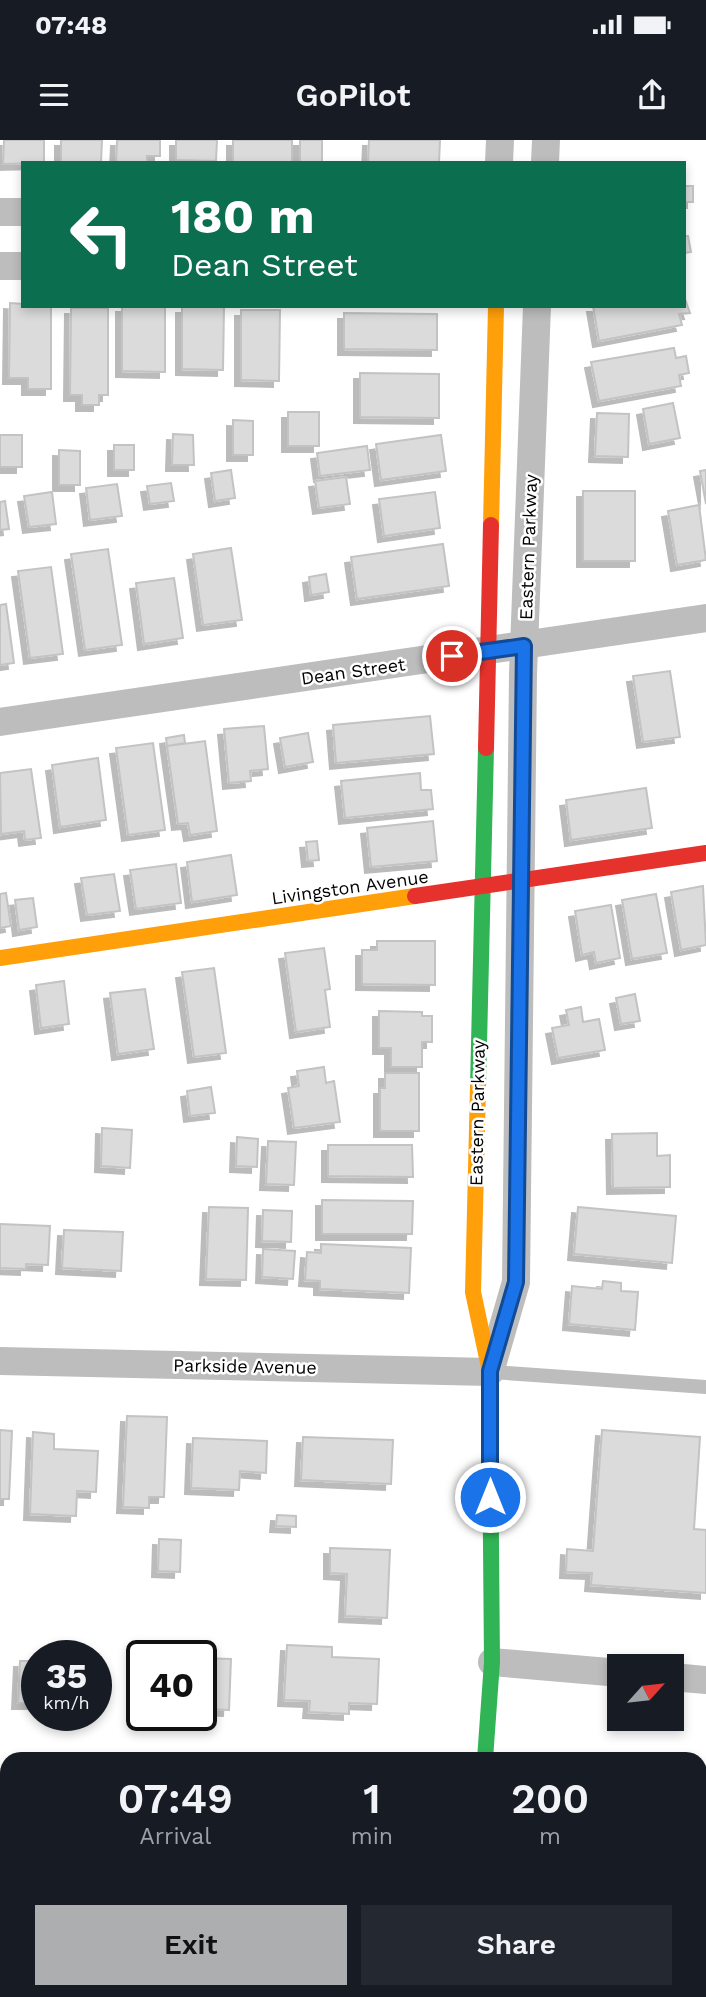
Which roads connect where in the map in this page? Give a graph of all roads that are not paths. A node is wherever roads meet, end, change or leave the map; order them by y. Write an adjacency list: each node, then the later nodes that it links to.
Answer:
1 (500, 140): 3 (street)
2 (546, 140): 4 (street)
3 (499, 161)
4 (545, 161)
5 (0, 212): 6 (street)
6 (21, 212)
7 (0, 266): 8 (street)
8 (21, 266)
9 (496, 308): 13 (street, Eastern Parkway)
10 (537, 308): 12 (street, Eastern Parkway)
11 (706, 618): 12 (street, Dean Street)
12 (524, 646): 13 (street, Dean Street); 16 (street, Eastern Parkway)
13 (490, 651): 14 (street, Dean Street); 17 (street, Eastern Parkway)
14 (0, 722)
15 (706, 853): 16 (street, Livingston Avenue)
16 (521, 880): 17 (street, Livingston Avenue); 20 (street, Eastern Parkway)
17 (481, 887): 18 (street, Livingston Avenue); 20 (street, Eastern Parkway)
18 (0, 958)
19 (0, 1361): 20 (street, Parkside Avenue)
20 (490, 1371): 21 (lane); 22 (street, Eastern Parkway)
21 (706, 1387)
22 (492, 1662): 23 (street); 26 (street, Eastern Parkway)
23 (607, 1672)
24 (684, 1678): 25 (street)
25 (706, 1680)
26 (486, 1752)

